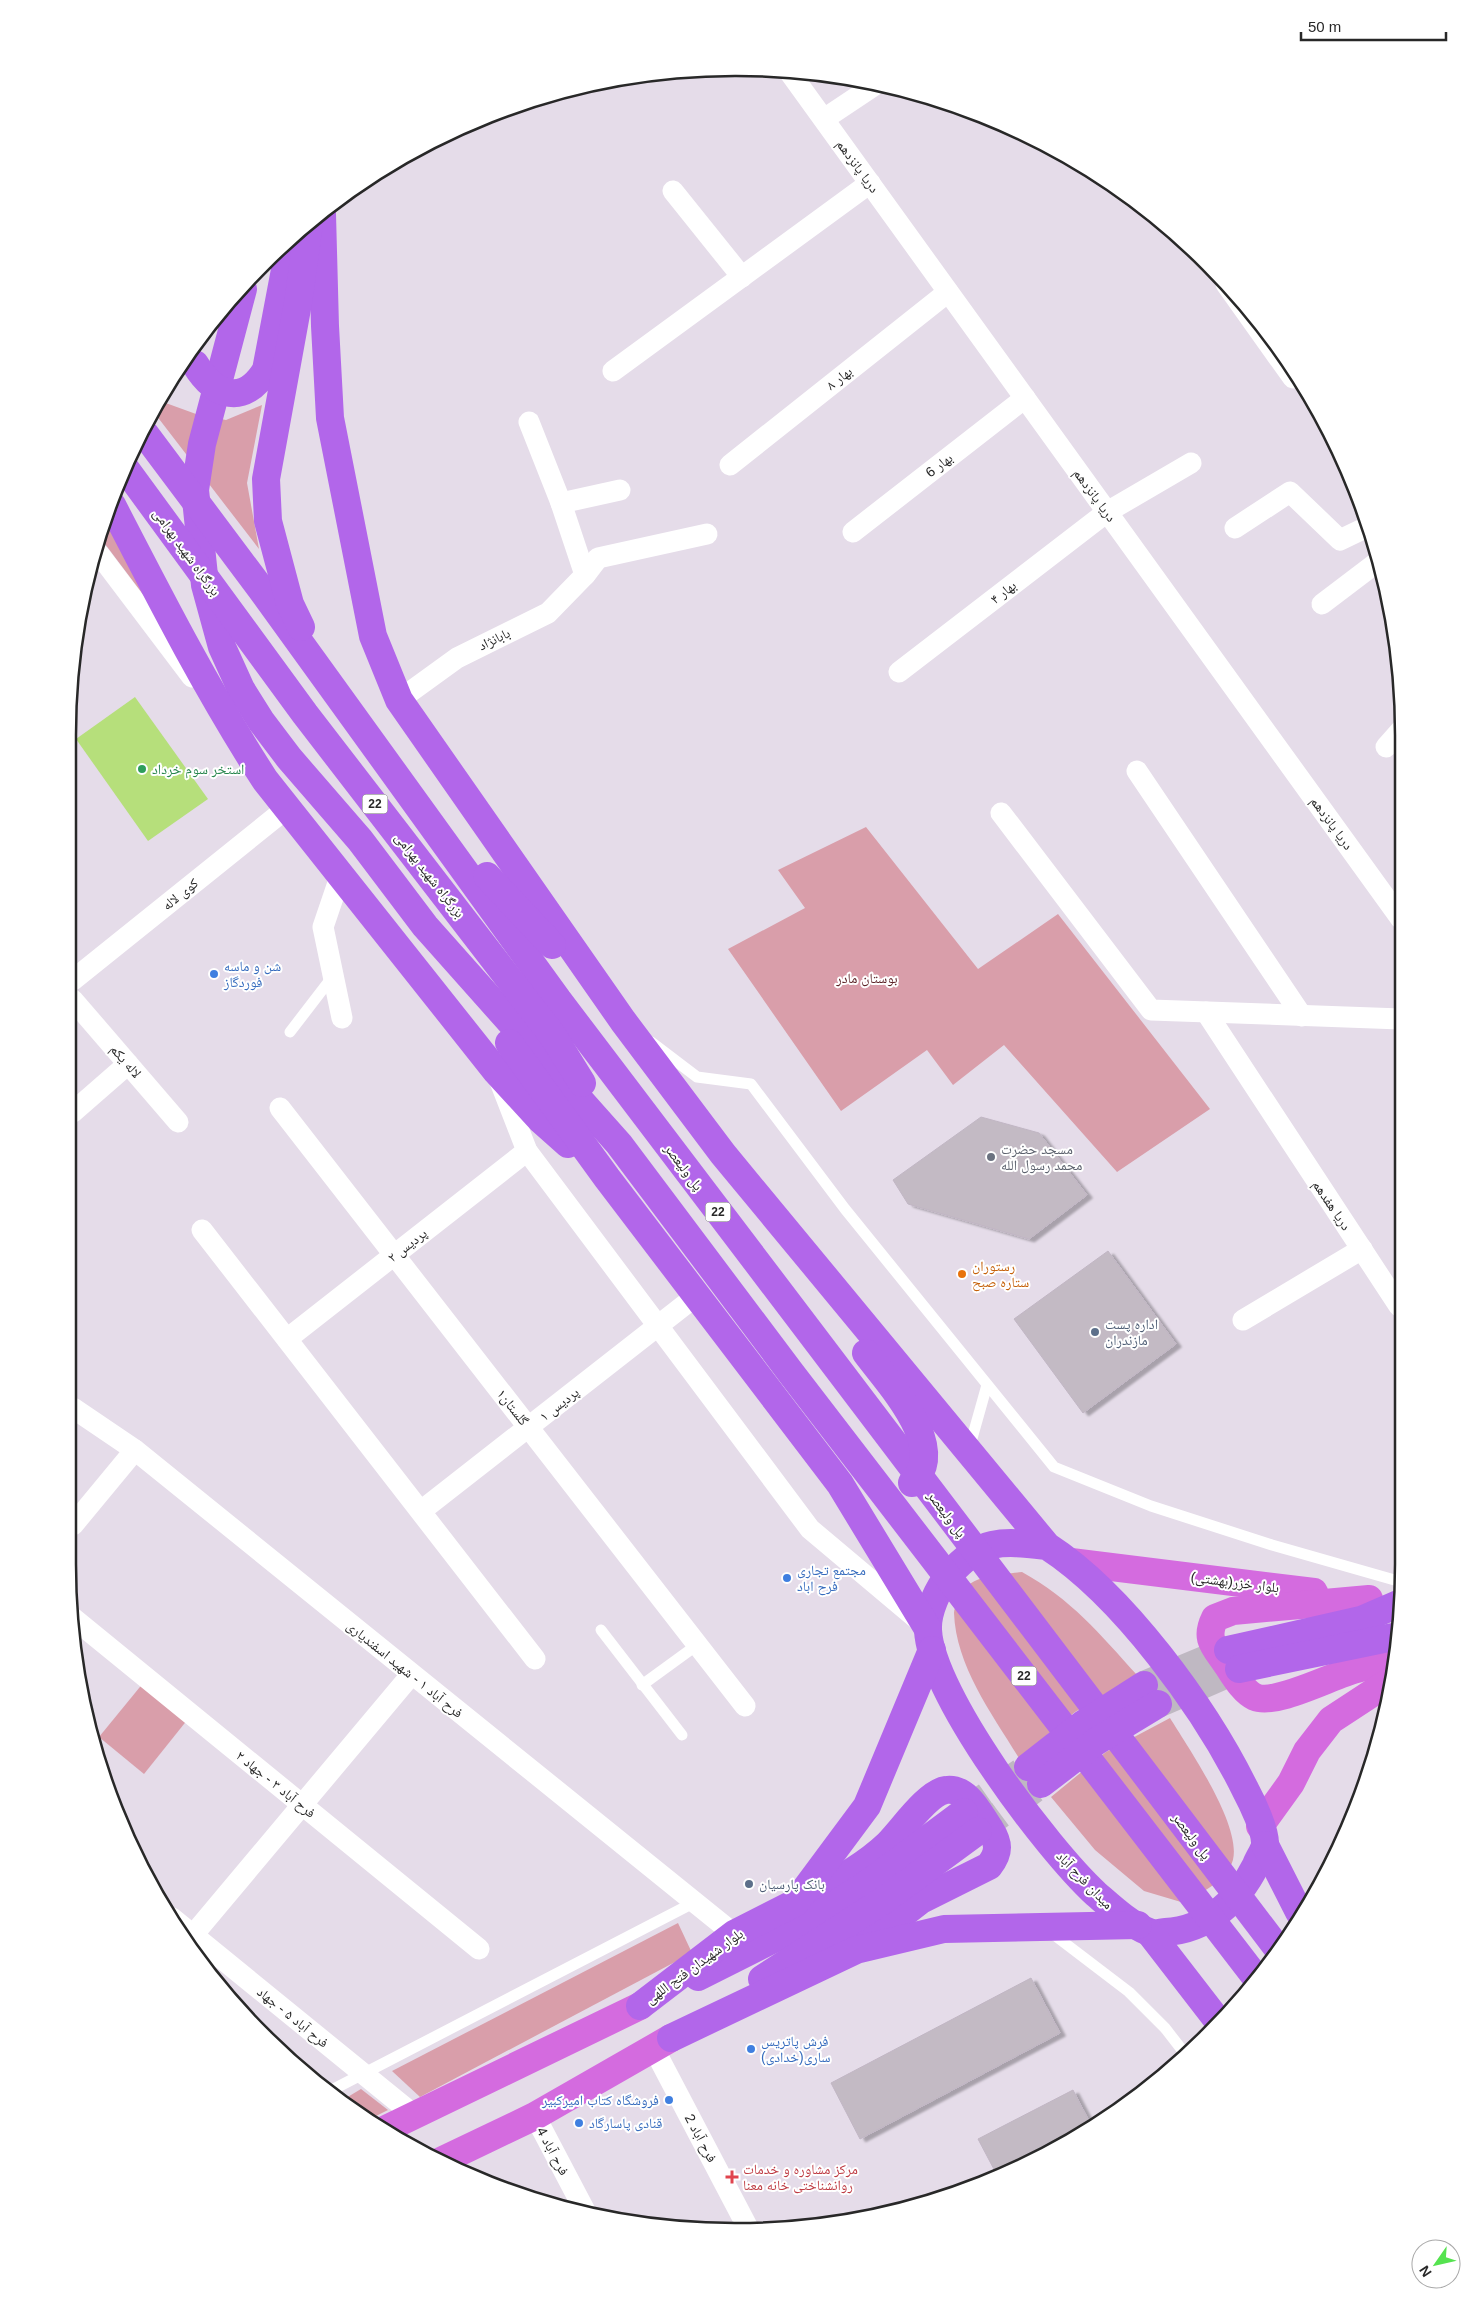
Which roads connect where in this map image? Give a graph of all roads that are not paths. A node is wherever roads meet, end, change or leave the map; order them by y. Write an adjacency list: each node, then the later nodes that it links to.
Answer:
1 (800, 80): 3 (street, دریا پانزدهم)
2 (868, 90): 3 (street)
3 (824, 119): 4 (street, دریا پانزدهم)
4 (870, 183): 9 (street); 10 (street, دریا پانزدهم)
5 (673, 191): 9 (street)
6 (322, 222): 34 (highway)
7 (308, 234): 33 (highway)
8 (288, 251): 12 (highway)
9 (742, 277): 13 (street)
10 (948, 292): 14 (street, دریا پانزدهم); 18 (street, بهار ۸)
11 (239, 302): 44 (highway)
12 (192, 362)
13 (613, 371)
14 (1025, 398): 23 (street, دریا پانزدهم); 26 (street, بهار 6)
15 (529, 422): 21 (street)
16 (148, 437): 33 (highway, 22)
17 (1191, 463): 23 (street, بهار ۴)
18 (730, 465)
19 (130, 475): 59 (highway, بزرگراه شهید بهرامی / 22)
20 (620, 490): 21 (street)
21 (561, 503): 30 (street)
22 (115, 512): 35 (highway)
23 (1107, 512): 32 (street, بهار ۴); 43 (street, دریا پانزدهم)
24 (1235, 528): 25 (street)
25 (1362, 530)
26 (852, 532)
27 (707, 534): 30 (street, بابانژاد)
28 (101, 558): 35 (street)
29 (1372, 566): 31 (street)
30 (586, 575): 34 (street, بابانژاد)
31 (1322, 604)
32 (899, 672)
33 (321, 674): 39 (highway, 22)
34 (399, 700): 52 (highway)
35 (233, 730): 40 (highway)
36 (1395, 737): 37 (street)
37 (1386, 747)
38 (1137, 771): 49 (street)
39 (411, 795): 52 (highway); 109 (highway, پل ولیعصر / 22)
40 (287, 808): 42 (highway); 46 (street, کوی لاله)
41 (1001, 813): 48 (street)
42 (340, 877): 45 (street); 55 (highway)
43 (1395, 897)
44 (425, 926): 59 (highway); 62 (highway)
45 (333, 975): 50 (street); 53 (lane)
46 (76, 978)
47 (76, 1003): 54 (street, لاله یکم)
48 (1206, 1012): 49 (street); 64 (street, دریا هفدهم)
49 (1302, 1016): 51 (street)
50 (342, 1018)
51 (1395, 1019)
52 (623, 1021): 61 (highway); 71 (lane)
53 (290, 1032)
54 (128, 1064): 57 (street); 58 (street, لاله یکم)
55 (496, 1072): 60 (street); 62 (highway)
56 (280, 1108): 65 (street, گلستان۱)
57 (76, 1109)
58 (178, 1122)
59 (619, 1144): 112 (highway, 22)
60 (527, 1152): 65 (street, پردیس ۲); 69 (street)
61 (723, 1154): 75 (highway); 76 (highway)
62 (607, 1178): 66 (highway)
63 (202, 1230): 70 (street)
64 (1362, 1249): 67 (street, دریا هفدهم); 68 (street)
65 (394, 1255): 70 (street, پردیس ۲); 73 (street, گلستان۱)
66 (696, 1296): 69 (street, پردیس ۱); 76 (highway)
67 (1395, 1300)
68 (1243, 1320)
69 (658, 1326): 73 (street, پردیس ۱); 88 (street)
70 (287, 1339): 77 (street)
71 (987, 1385): 75 (lane); 81 (lane)
72 (76, 1410): 74 (street, فرح آباد ۱ - شهید اسفندیاری)
73 (528, 1427): 77 (street, پردیس ۱); 89 (street, گلستان۱)
74 (135, 1450): 78 (street); 92 (street, فرح آباد ۱ - شهید اسفندیاری)
75 (969, 1451): 79 (highway)
76 (840, 1484): 88 (highway, میدان فرح آباد)
77 (421, 1511): 90 (street)
78 (76, 1521)
79 (1047, 1546): 80 (highway); 88 (highway)
80 (1072, 1562): 82 (main road, بلوار خزر(بهشتی)); 100 (highway)
81 (1394, 1580)
82 (1369, 1599): 83 (main road, بلوار خزر(بهشتی)); 91 (main road)
83 (1393, 1599)
84 (1393, 1606): 87 (highway)
85 (80, 1623): 99 (street, فرح آباد ۳ - جهاد ۲)
86 (601, 1630): 93 (lane)
87 (1390, 1637)
88 (930, 1639): 102 (highway, بلوار شهیدان فتح اللهی); 105 (highway, میدان فرح آباد)
89 (697, 1644): 93 (lane); 96 (street, گلستان۱)
90 (536, 1659)
91 (1387, 1664)
92 (411, 1675): 99 (street); 101 (street, فرح آباد ۱ - شهید اسفندیاری)
93 (642, 1685): 97 (lane)
94 (1383, 1687): 100 (main road)
95 (1151, 1695): 98 (highway)
96 (745, 1706)
97 (682, 1735)
98 (1035, 1776)
99 (302, 1805): 108 (street); 110 (street, فرح آباد ۳ - جهاد ۲)
100 (1263, 1836): 103 (highway); 105 (highway)
101 (695, 1902): 107 (street, فرح آباد ۱ - شهید اسفندیاری); 117 (lane)
102 (795, 1903): 107 (highway, بلوار شهیدان فتح اللهی); 111 (highway)
103 (1297, 1908)
104 (1046, 1928): 105 (highway); 111 (highway); 116 (lane)
105 (1144, 1929): 114 (highway)
106 (187, 1930): 108 (street, فرح آباد ۵ - جهاد)
107 (734, 1934): 113 (highway, بلوار شهیدان فتح اللهی)
108 (193, 1935): 117 (street, فرح آباد ۵ - جهاد)
109 (1274, 1944)
110 (479, 1949)
111 (856, 1950): 115 (highway)
112 (1252, 1973)
113 (640, 2006): 115 (highway); 119 (main road, بلوار شهیدان فتح اللهی)
114 (1215, 2016)
115 (662, 2043): 120 (main road); 124 (street, فرح آباد 2)
116 (1181, 2049)
117 (363, 2073): 118 (lane); 119 (street, فرح آباد ۵ - جهاد)
118 (335, 2088)
119 (414, 2115): 121 (main road, بلوار شهیدان فتح اللهی)
120 (535, 2116): 122 (main road); 123 (street, فرح آباد 4)
121 (392, 2126)
122 (449, 2157)
123 (581, 2204)
124 (746, 2223)

